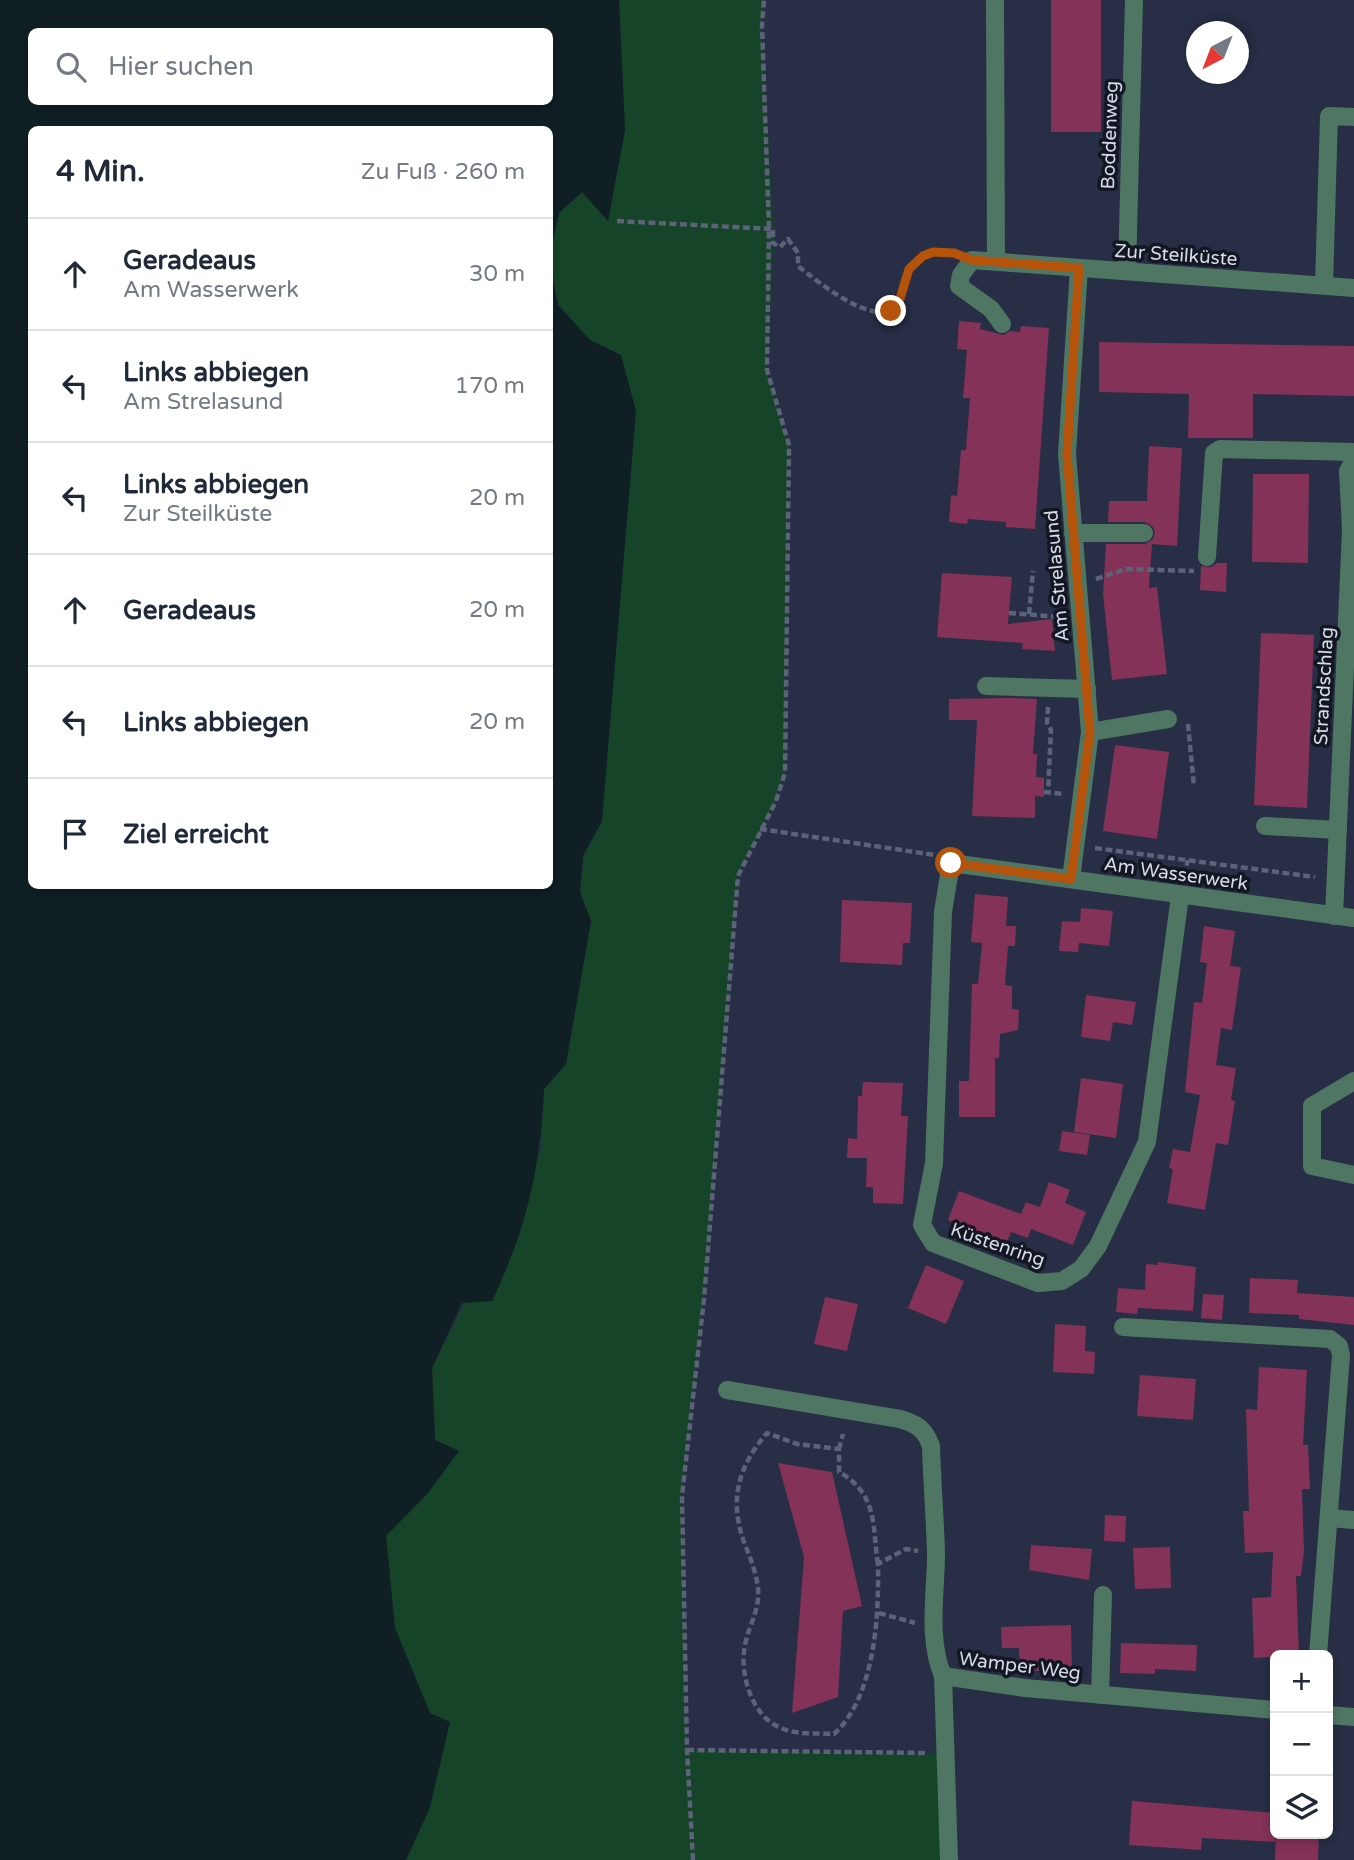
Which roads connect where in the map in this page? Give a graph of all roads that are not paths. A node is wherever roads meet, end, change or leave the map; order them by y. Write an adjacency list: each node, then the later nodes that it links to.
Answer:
1 (995, 0): 4 (street)
2 (1134, 0): 6 (street, Boddenweg)
3 (1354, 117): 7 (street)
4 (996, 261): 5 (street, Zur Steilküste); 9 (street, Zur Steilküste)
5 (1079, 268): 6 (street, Zur Steilküste); 12 (street, Am Strelasund)
6 (1127, 271): 7 (street, Zur Steilküste)
7 (1324, 285): 8 (street, Zur Steilküste)
8 (1354, 288)
9 (1002, 324)
10 (1354, 452): 14 (street)
11 (1354, 460): 20 (street, Strandschlag)
12 (1073, 533): 13 (street); 16 (street, Am Strelasund)
13 (1144, 533)
14 (1201, 564)
15 (986, 686): 16 (street)
16 (1087, 689): 18 (street, Am Strelasund)
17 (1168, 719): 18 (street)
18 (1090, 732): 22 (street, Am Strelasund)
19 (1265, 826): 20 (street)
20 (1338, 830): 24 (street, Strandschlag)
21 (951, 863): 22 (street, Am Wasserwerk); 23 (street, Küstenring)
22 (1071, 879): 23 (street, Am Wasserwerk)
23 (1180, 897): 24 (street, Am Wasserwerk)
24 (1334, 916): 25 (street, Am Wasserwerk)
25 (1354, 918)
26 (1354, 1081): 27 (street)
27 (1354, 1175)
28 (1123, 1327): 30 (street)
29 (727, 1390): 34 (street)
30 (1329, 1518): 31 (street); 33 (street)
31 (1354, 1520)
32 (1103, 1595): 35 (street)
33 (1318, 1650)
34 (943, 1676): 35 (street, Wamper Weg); 39 (street, Wamper Weg)
35 (1100, 1695): 36 (street, Wamper Weg)
36 (1270, 1710)
37 (1333, 1715): 38 (street)
38 (1354, 1717)
39 (949, 1860)

